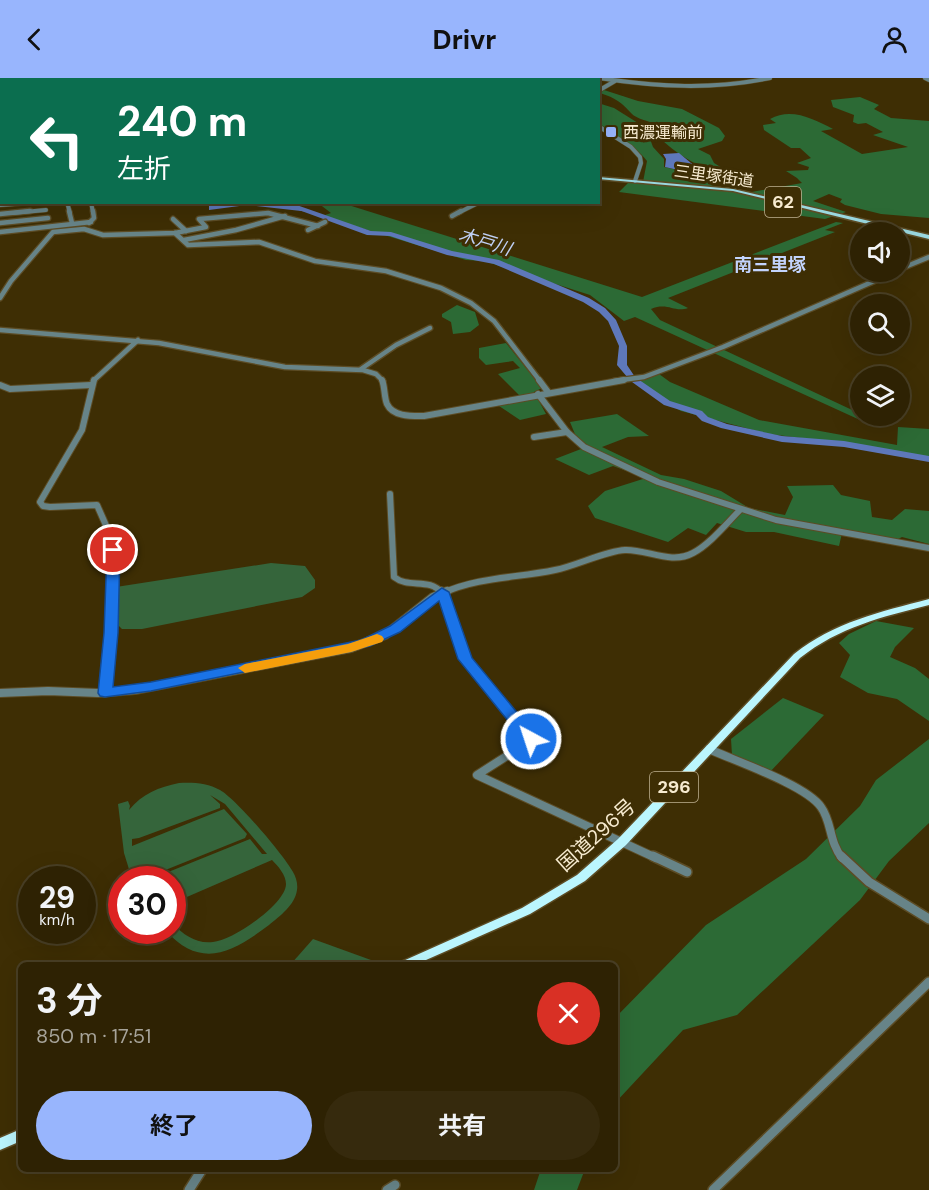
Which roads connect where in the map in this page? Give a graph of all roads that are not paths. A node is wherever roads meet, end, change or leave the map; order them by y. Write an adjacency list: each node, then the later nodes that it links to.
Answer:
1 (600, 78): 5 (street)
2 (770, 78): 5 (street)
3 (925, 78): 4 (street)
4 (929, 80)
5 (615, 81): 6 (street)
6 (600, 90)
7 (600, 127): 9 (street)
8 (600, 178): 9 (main road, 三里塚街道 / 62)
9 (635, 181): 35 (main road, 三里塚街道 / 62)
10 (44, 204): 14 (street)
11 (67, 204): 25 (street)
12 (91, 204): 22 (street)
13 (476, 204): 18 (street)
14 (46, 210): 15 (street); 20 (street)
15 (0, 214)
16 (244, 215): 17 (street); 19 (street); 26 (street)
17 (285, 216): 26 (street); 28 (street)
18 (452, 216)
19 (222, 217): 30 (street); 32 (street)
20 (48, 218): 24 (street); 27 (street)
21 (173, 219): 32 (street)
22 (93, 220): 25 (street); 29 (street)
23 (325, 222): 28 (street)
24 (0, 223)
25 (72, 223): 27 (street)
26 (255, 225): 30 (street)
27 (50, 226): 33 (street)
28 (318, 226): 31 (street)
29 (84, 229): 34 (street); 40 (street)
30 (236, 230): 36 (street)
31 (308, 230)
32 (186, 231): 34 (street)
33 (0, 232)
34 (175, 233): 36 (street)
35 (929, 237)
36 (184, 240): 47 (street)
37 (929, 256): 38 (street)
38 (910, 265)
39 (872, 282): 47 (street)
40 (0, 298)
41 (430, 328): 44 (street)
42 (0, 330): 43 (street)
43 (138, 340): 44 (street); 46 (street)
44 (361, 369): 48 (street)
45 (0, 385): 46 (street)
46 (91, 385): 57 (street)
47 (548, 392): 48 (street)
48 (538, 394): 49 (street)
49 (567, 432): 50 (street); 52 (street)
50 (534, 437)
51 (390, 494): 54 (street)
52 (740, 510): 53 (street); 54 (street)
53 (929, 548)
54 (442, 592): 57 (street); 59 (street)
55 (929, 602): 58 (highway, 国道296号 / 296)
56 (0, 693): 57 (street)
57 (105, 693)
58 (709, 749): 59 (highway, 国道296号 / 296); 61 (street)
59 (622, 842): 60 (street); 62 (highway, 国道296号 / 296)
60 (687, 872)
61 (929, 919)
62 (411, 962)
63 (929, 982): 68 (street)
64 (18, 1136): 65 (highway)
65 (0, 1144)
66 (200, 1172): 67 (street)
67 (189, 1190)
68 (712, 1190)

